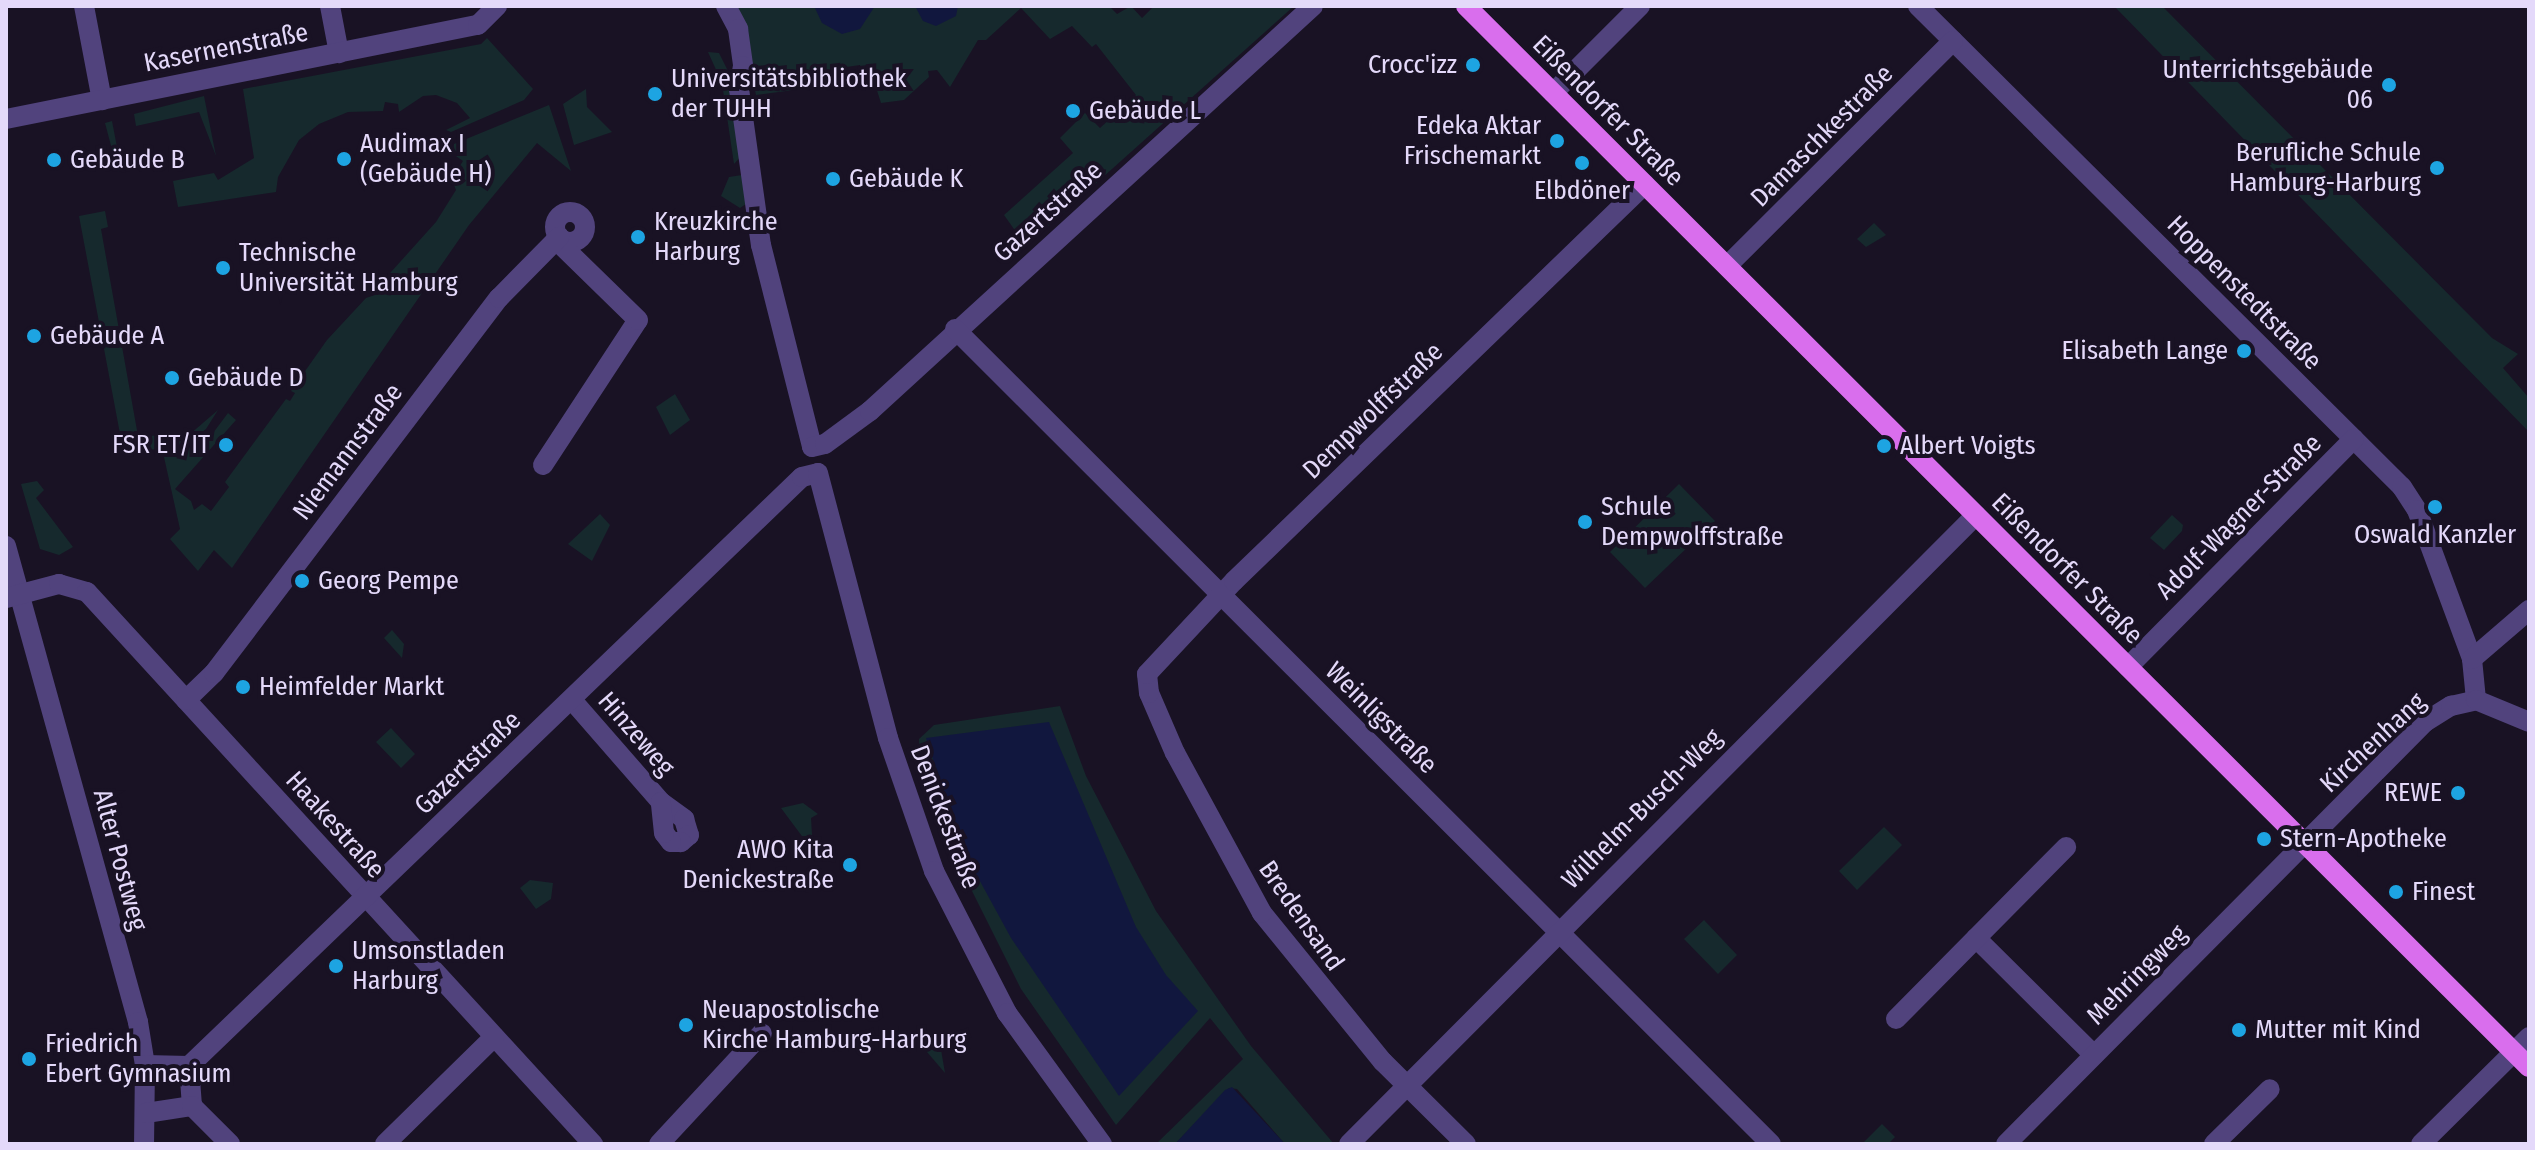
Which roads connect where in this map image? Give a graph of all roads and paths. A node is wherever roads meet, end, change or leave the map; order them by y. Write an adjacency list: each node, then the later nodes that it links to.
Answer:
1 (84, 6): 12 (street)
2 (330, 6): 10 (street)
3 (497, 6): 10 (street, Kasernenstraße)
4 (726, 6): 16 (street, Gazertstraße)
5 (1313, 6): 16 (street, Gazertstraße)
6 (1466, 6): 11 (main road, Eißendorfer Straße)
7 (1640, 6): 11 (street)
8 (1918, 6): 9 (street, Hoppenstedtstraße)
9 (1953, 41): 15 (street, Damaschkestraße); 17 (street, Hoppenstedtstraße)
10 (339, 53): 12 (street, Kasernenstraße)
11 (1553, 93): 14 (main road, Eißendorfer Straße)
12 (102, 100): 13 (street, Kasernenstraße)
13 (6, 119)
14 (1645, 184): 15 (main road, Eißendorfer Straße); 23 (street, Dempwolffstraße)
15 (1727, 266): 20 (main road, Eißendorfer Straße)
16 (955, 329): 23 (street, Weinligstraße)
17 (2354, 439): 25 (street, Hoppenstedtstraße); 26 (street, Adolf-Wagner-Straße)
18 (543, 465): 28 (street, Niemannstraße)
19 (818, 473): 29 (street, Gazertstraße); 55 (street, Denickestraße)
20 (1976, 515): 26 (main road, Eißendorfer Straße); 36 (street, Wilhelm-Busch-Weg)
21 (6, 546): 22 (street, Alter Postweg)
22 (13, 596): 28 (street, Haakestraße); 43 (street, Alter Postweg)
23 (1221, 596): 27 (street, Dempwolffstraße); 36 (street, Weinligstraße)
24 (2529, 610): 25 (street)
25 (2472, 659): 30 (street, Hoppenstedtstraße)
26 (2128, 667): 33 (main road, Eißendorfer Straße)
27 (1146, 682): 45 (street, Bredensand)
28 (186, 700): 35 (street, Haakestraße)
29 (572, 700): 32 (street, Hinzeweg); 35 (street, Gazertstraße)
30 (2476, 700): 31 (street); 33 (street, Kirchenhang)
31 (2529, 722)
32 (661, 802)
33 (2305, 843): 41 (main road, Eißendorfer Straße); 42 (street, Mehringweg)
34 (2066, 847): 37 (street)
35 (366, 899): 40 (street, Haakestraße); 44 (street, Gazertstraße)
36 (1558, 930): 45 (street, Wilhelm-Busch-Weg); 49 (street, Weinligstraße)
37 (1976, 938): 38 (street); 42 (street)
38 (1896, 1019)
39 (762, 1033): 54 (street)
40 (494, 1037): 52 (street); 53 (street, Haakestraße)
41 (2524, 1052): 60 (street)
42 (2094, 1055): 58 (street, Mehringweg)
43 (145, 1065): 44 (street); 48 (street, Alter Postweg)
44 (189, 1066): 47 (street)
45 (1407, 1087): 56 (street, Wilhelm-Busch-Weg); 57 (street, Bredensand)
46 (2270, 1089): 59 (street)
47 (192, 1106): 48 (street); 51 (street)
48 (146, 1113): 50 (street, Alter Postweg)
49 (1762, 1141)
50 (144, 1144)
51 (230, 1144)
52 (385, 1144)
53 (593, 1144)
54 (659, 1144)
55 (1102, 1144)
56 (1349, 1144)
57 (1466, 1144)
58 (2006, 1144)
59 (2214, 1144)
60 (2421, 1144)

